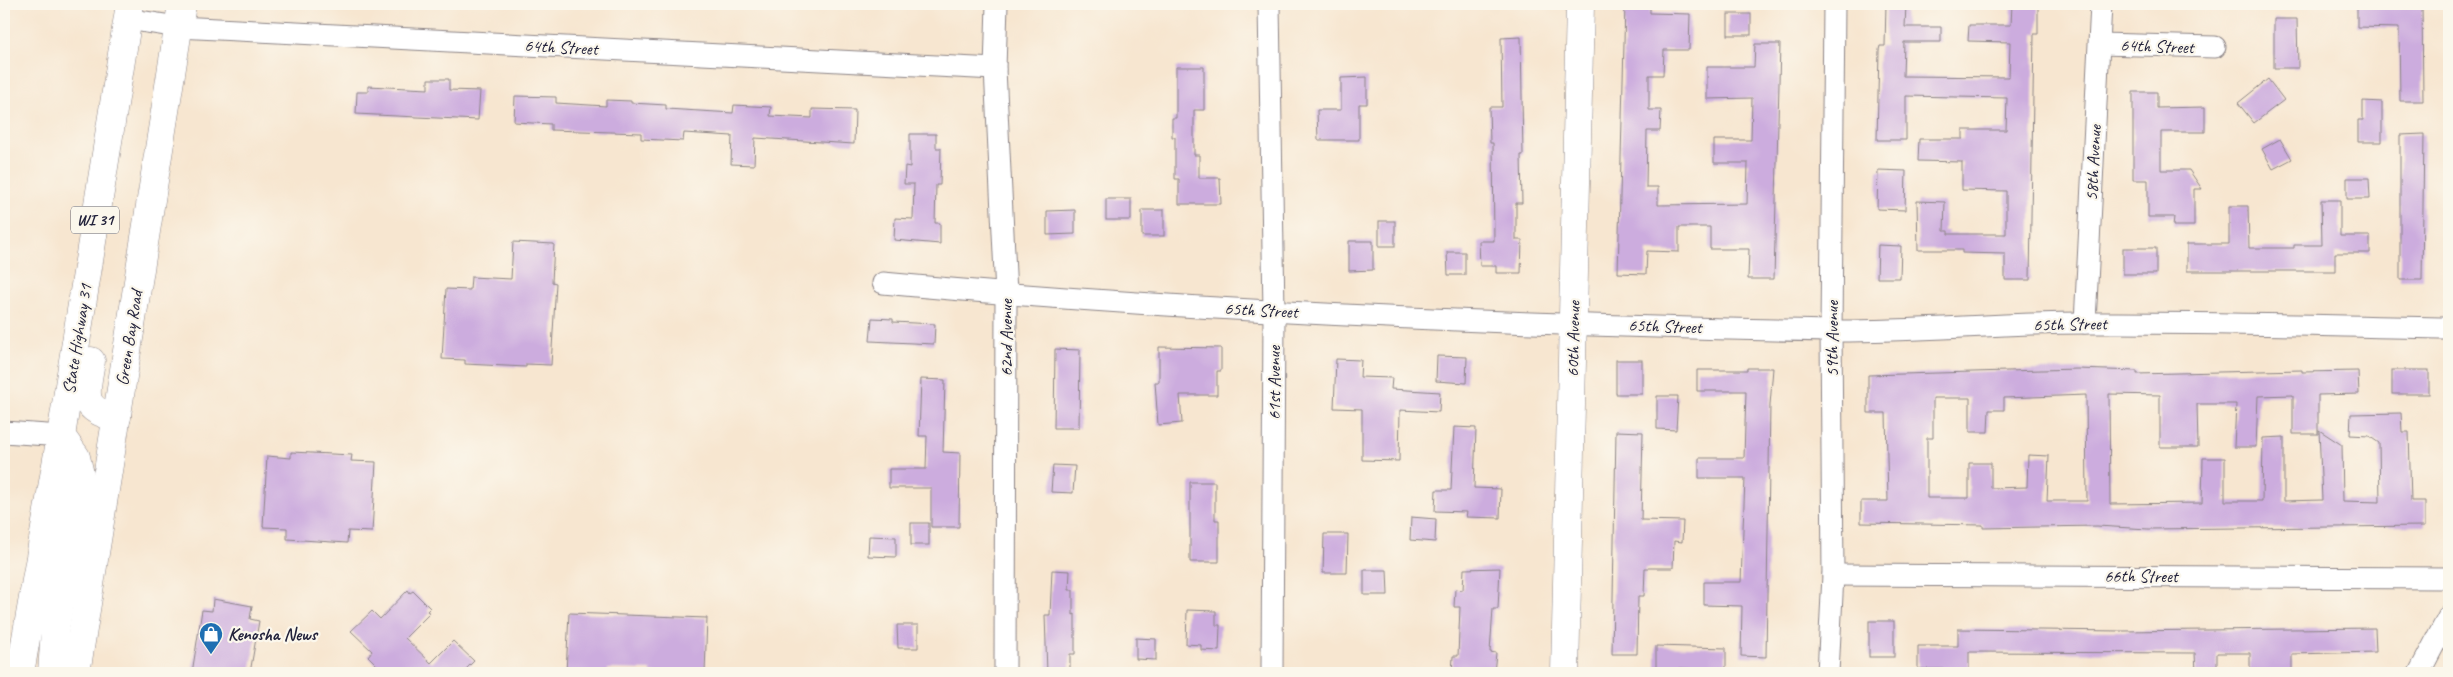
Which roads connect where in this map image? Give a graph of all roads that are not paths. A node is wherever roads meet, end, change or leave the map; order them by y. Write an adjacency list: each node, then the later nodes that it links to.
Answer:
1 (997, 4): 10 (street, 62nd Avenue)
2 (1269, 4): 14 (street, 61st Avenue)
3 (1580, 4): 15 (main road, 60th Avenue)
4 (1834, 4): 18 (street, 59th Avenue)
5 (2101, 4): 8 (street, 58th Avenue)
6 (128, 11): 7 (street, 64th Street); 11 (main road, State Highway 31 / WI 31)
7 (180, 15): 10 (street, 64th Street); 19 (main road, Green Bay Road)
8 (2100, 44): 9 (street, 64th Street); 16 (street, 58th Avenue)
9 (2215, 47)
10 (995, 69): 13 (street, 62nd Avenue)
11 (94, 226): 19 (main road); 21 (main road, State Highway 31 / WI 31)
12 (882, 283): 13 (street, 65th Street)
13 (1006, 294): 14 (street, 65th Street); 30 (street, 62nd Avenue)
14 (1274, 312): 15 (street, 65th Street); 31 (street, 61st Avenue)
15 (1574, 323): 18 (street, 65th Street); 32 (main road, 60th Avenue)
16 (2085, 323): 17 (street, 65th Street); 18 (street, 65th Street)
17 (2449, 328)
18 (1831, 331): 22 (street, 59th Avenue)
19 (116, 417): 29 (main road, Green Bay Road)
20 (4, 432): 21 (street)
21 (61, 436): 25 (main road, State Highway 31 / WI 31); 28 (main road)
22 (1833, 575): 23 (street, 66th Street); 33 (street, 59th Avenue)
23 (2449, 578)
24 (2449, 616): 34 (street)
25 (30, 619): 26 (main road); 27 (main road, State Highway 31 / WI 31)
26 (8, 673)
27 (20, 673)
28 (52, 673)
29 (76, 673)
30 (1005, 673)
31 (1272, 673)
32 (1565, 673)
33 (1828, 673)
34 (2419, 673)

